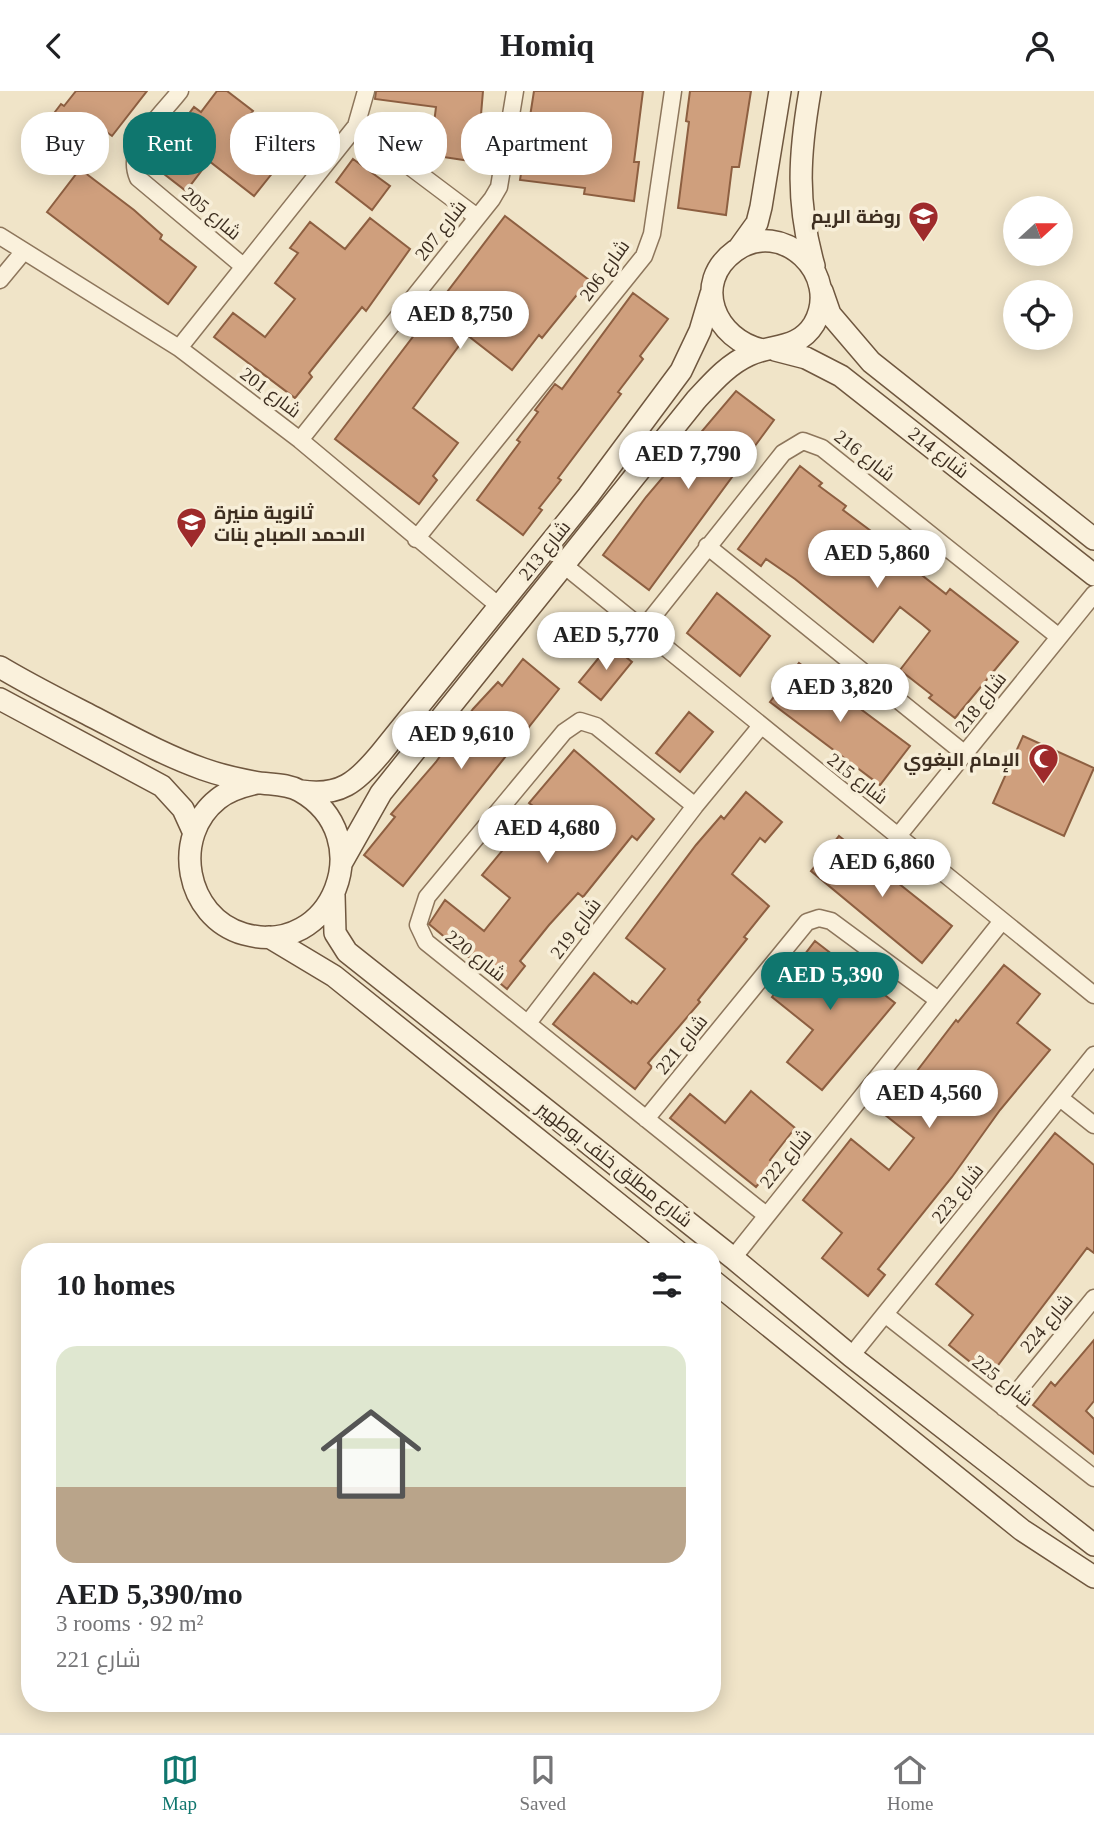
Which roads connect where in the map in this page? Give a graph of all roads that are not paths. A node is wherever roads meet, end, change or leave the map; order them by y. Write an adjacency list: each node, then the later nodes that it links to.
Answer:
1 (180, 91): 16 (street, شارع 205)
2 (366, 91): 8 (street, شارع 205)
3 (515, 91): 12 (street, شارع 207)
4 (673, 91): 23 (street, شارع 206)
5 (780, 91): 14 (main road)
6 (790, 91): 9 (main road)
7 (810, 91): 9 (main road)
8 (360, 112)
9 (804, 128): 17 (main road)
10 (354, 129): 16 (street, شارع 205)
11 (421, 175): 12 (street)
12 (477, 217): 22 (street, شارع 207)
13 (0, 236): 15 (street, شارع 201)
14 (739, 248): 17 (main road); 19 (main road)
15 (24, 251): 18 (street); 20 (street, شارع 201)
16 (243, 266): 20 (street, شارع 205)
17 (818, 278): 21 (main road); 24 (main road, شارع 214)
18 (0, 280)
19 (712, 288): 21 (main road); 29 (main road, شارع 213)
20 (179, 348): 22 (street, شارع 201)
21 (768, 350): 26 (main road, شارع 213); 27 (main road, شارع 214)
22 (300, 440): 23 (street, شارع 201)
23 (416, 539): 29 (street, شارع 201)
24 (1094, 539)
25 (707, 545): 30 (street, شارع 216); 31 (street, شارع 216); 35 (street)
26 (565, 566): 30 (street, شارع 215); 41 (main road, شارع 213)
27 (1094, 575)
28 (1094, 594): 31 (street, شارع 218)
29 (499, 606): 37 (main road, شارع 213)
30 (643, 629): 34 (street, شارع 215)
31 (1059, 636): 35 (street, شارع 218)
32 (0, 667): 36 (main road)
33 (0, 699): 39 (main road)
34 (760, 727): 38 (street, شارع 219); 40 (street, شارع 215)
35 (965, 754): 40 (street, شارع 218)
36 (257, 783): 37 (main road); 39 (main road)
37 (300, 790): 41 (main road)
38 (695, 806): 47 (street, شارع 219); 47 (street, شارع 220)
39 (193, 831): 44 (main road)
40 (898, 836): 43 (street, شارع 215)
41 (342, 862): 42 (main road)
42 (334, 895): 44 (main road); 54 (main road, شارع مطلق خلف بوطهير)
43 (1002, 921): 45 (street, شارع 215); 46 (street, شارع 222)
44 (268, 937): 53 (main road, شارع مطلق خلف بوطهير)
45 (1094, 995)
46 (938, 1000): 50 (street, شارع 221); 52 (street, شارع 222)
47 (528, 1023): 50 (street, شارع 220)
48 (1094, 1055): 49 (street, شارع 223)
49 (1060, 1098): 51 (street); 59 (street, شارع 223)
50 (646, 1119): 52 (street, شارع 220)
51 (1094, 1125)
52 (766, 1215): 56 (street, شارع 222)
53 (667, 1243)
54 (714, 1243)
55 (721, 1248): 56 (main road, شارع مطلق خلف بوطهير)
56 (733, 1258): 60 (main road, شارع مطلق خلف بوطهير)
57 (721, 1287): 64 (main road)
58 (1094, 1298): 61 (street, شارع 224)
59 (886, 1315): 60 (street, شارع 223); 61 (street, شارع 225)
60 (851, 1356): 63 (main road, شارع مطلق خلف بوطهير)
61 (1004, 1408): 62 (street, شارع 225)
62 (1094, 1478)
63 (1094, 1545)
64 (1094, 1577)

